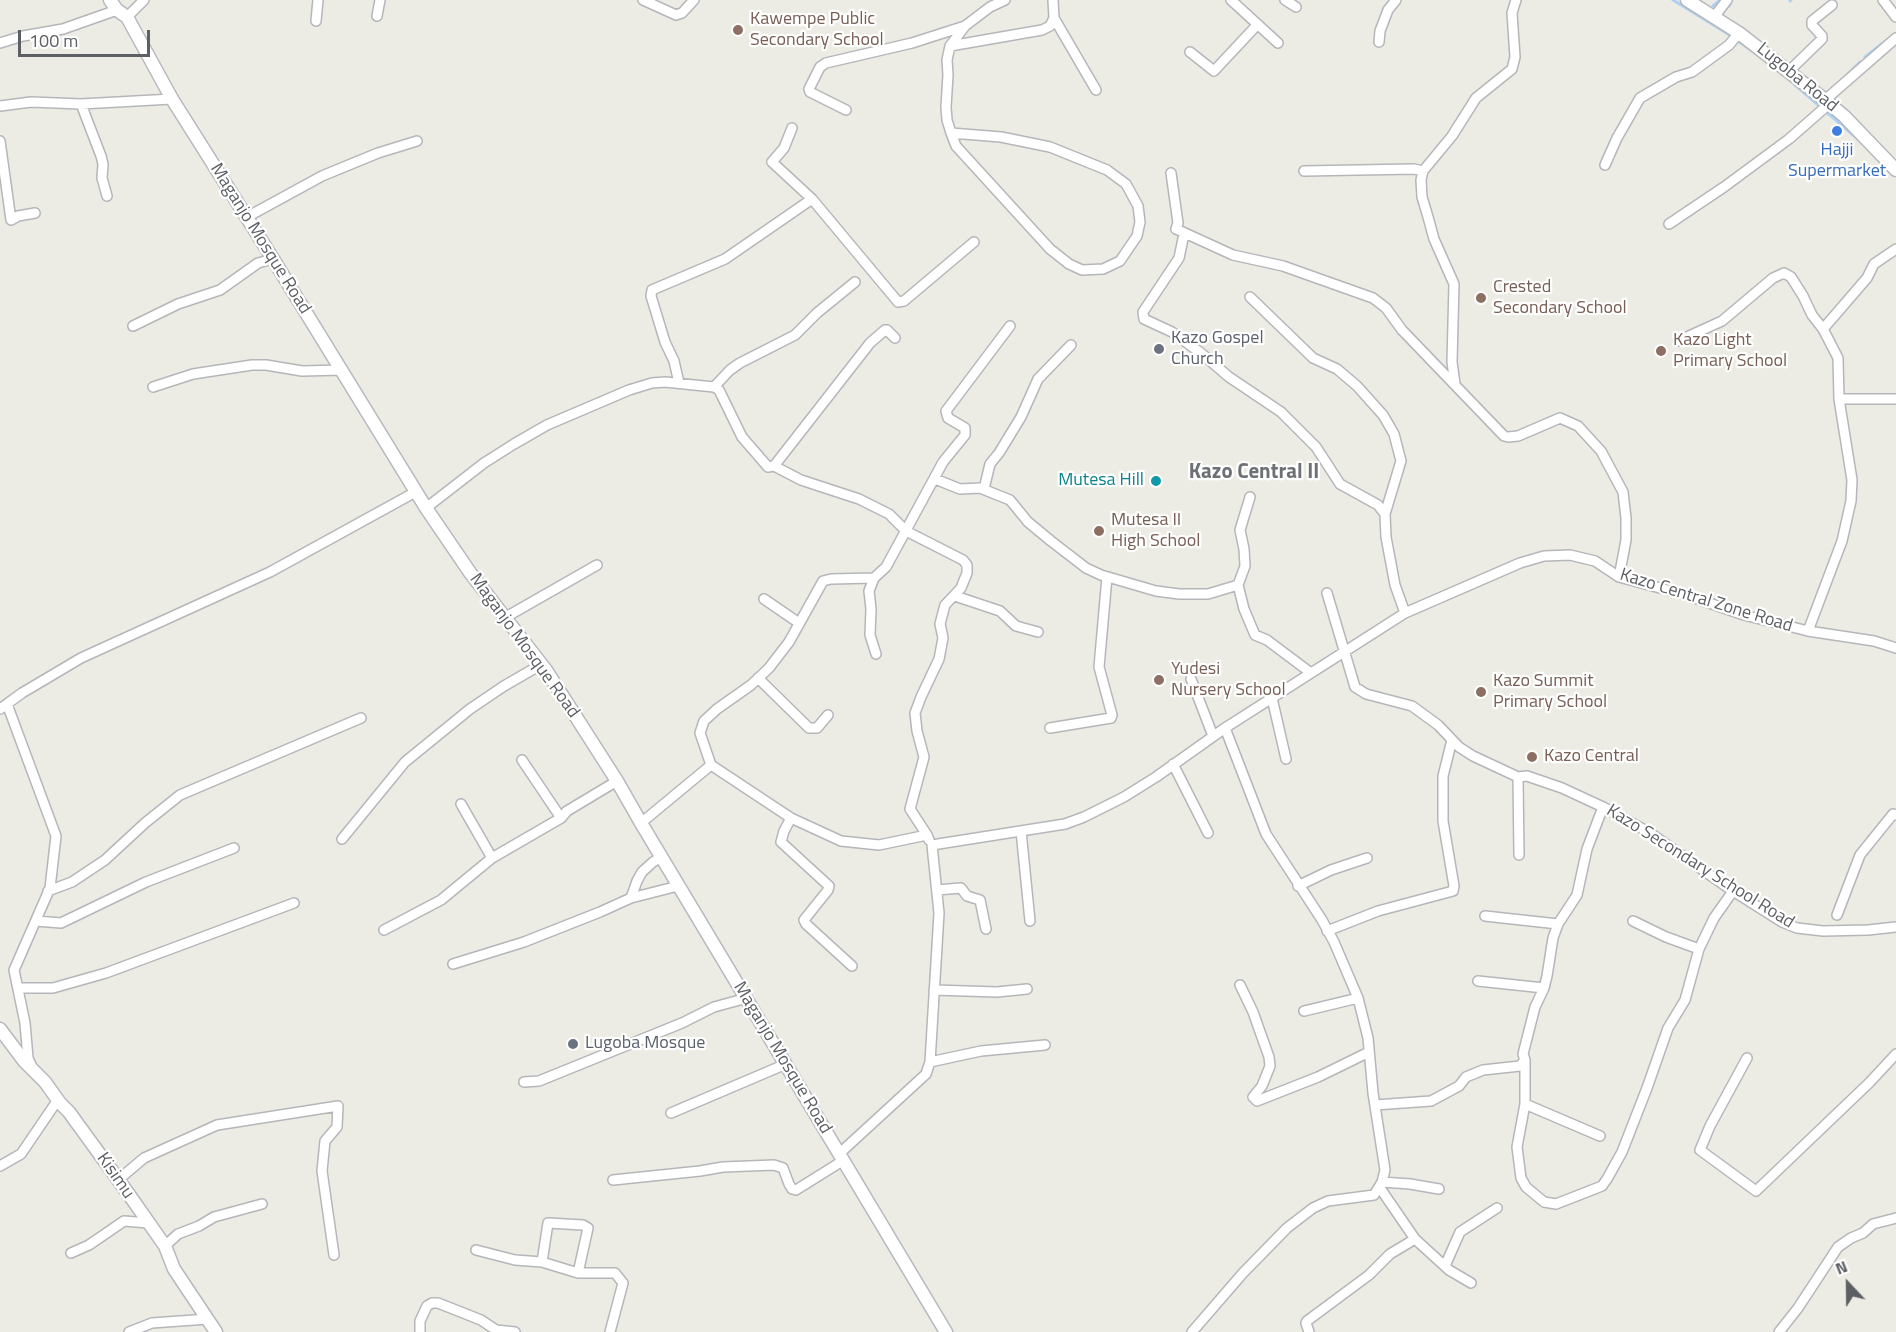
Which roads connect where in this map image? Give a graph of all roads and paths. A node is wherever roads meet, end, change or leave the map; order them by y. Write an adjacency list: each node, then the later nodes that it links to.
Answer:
1 (144, 0): 17 (street)
2 (318, 0): 22 (street)
3 (380, 0): 18 (street)
4 (643, 0): 5 (street)
5 (694, 0)
6 (1005, 0): 24 (street)
7 (1053, 0): 21 (street)
8 (1231, 0): 23 (street)
9 (1285, 0): 16 (street)
10 (1396, 0): 27 (street)
11 (1516, 0): 46 (street)
12 (1687, 0): 20 (street, Lugoba Road)
13 (1727, 0): 20 (street)
14 (1883, 0): 19 (street)
15 (1832, 5): 32 (street)
16 (1296, 7)
17 (118, 9): 28 (street); 34 (street, Maganjo Mosque Road)
18 (377, 16)
19 (1896, 16)
20 (1714, 17): 25 (street, Lugoba Road)
21 (1054, 18): 30 (street); 33 (street)
22 (316, 21)
23 (1257, 25): 29 (street); 31 (street)
24 (965, 26): 30 (street); 38 (street)
25 (1739, 33): 32 (street, Lugoba Road); 43 (street)
26 (1896, 38): 35 (street)
27 (1379, 42)
28 (0, 43)
29 (1278, 43)
30 (950, 46): 40 (street)
31 (1190, 52)
32 (1788, 72): 35 (street, Lugoba Road)
33 (1096, 90)
34 (172, 99): 36 (street); 51 (street, Maganjo Mosque Road)
35 (1827, 102): 44 (street, Lugoba Road); 54 (street)
36 (81, 104): 37 (street); 48 (street)
37 (0, 106)
38 (846, 110)
39 (792, 128): 49 (street)
40 (951, 133): 40 (street)
41 (0, 141): 52 (street)
42 (417, 141): 51 (street)
43 (1605, 165)
44 (1896, 170)
45 (1304, 171): 46 (street)
46 (1423, 171): 69 (street)
47 (1171, 173): 55 (street)
48 (107, 196)
49 (812, 199): 56 (street); 68 (street)
50 (35, 213): 52 (street)
51 (247, 218): 58 (street, Maganjo Mosque Road)
52 (11, 220): 53 (street)
53 (1, 222)
54 (1668, 224)
55 (1184, 234): 69 (street); 80 (street)
56 (974, 242)
57 (1896, 249): 63 (street)
58 (273, 259): 61 (street); 67 (street, Maganjo Mosque Road)
59 (855, 282): 71 (street)
60 (1250, 297): 80 (street)
61 (133, 326)
62 (1010, 326): 75 (street)
63 (1823, 329): 65 (street); 72 (street)
64 (895, 338): 74 (street)
65 (1678, 341)
66 (1071, 345): 76 (street)
67 (342, 370): 70 (street); 79 (street, Maganjo Mosque Road)
68 (679, 382): 71 (street); 79 (street)
69 (1455, 384): 84 (street)
70 (153, 387)
71 (714, 387): 74 (street)
72 (1839, 399): 73 (street); 93 (street)
73 (1896, 399)
74 (774, 466): 81 (street)
75 (935, 479): 76 (street); 81 (street)
76 (984, 489): 83 (street)
77 (410, 495): 103 (street)
78 (1250, 497): 86 (street)
79 (426, 508): 91 (street, Maganjo Mosque Road)
80 (1384, 514): 90 (street)
81 (906, 531): 85 (street); 88 (street)
82 (597, 565): 91 (street)
83 (1107, 577): 86 (street); 106 (street)
84 (1619, 577): 90 (street, Kazo Central Zone Road); 93 (street, Kazo Central Zone Road)
85 (874, 578): 92 (street); 97 (street)
86 (1238, 585): 99 (street)
87 (1327, 593): 96 (street)
88 (955, 596): 94 (street); 124 (street)
89 (764, 599): 92 (street)
90 (1405, 614): 96 (street, Kazo Central Zone Road)
91 (506, 617): 98 (street, Maganjo Mosque Road)
92 (799, 623): 100 (street)
93 (1808, 631): 95 (street, Kazo Central Zone Road)
94 (1038, 632)
95 (1896, 648)
96 (1346, 653): 99 (street, Kazo Central Zone Road); 109 (street, Kazo Secondary School Road)
97 (876, 654)
98 (542, 664): 115 (street, Maganjo Mosque Road); 125 (street)
99 (1311, 673): 102 (street, Kazo Central Zone Road)
100 (758, 678): 104 (street); 112 (street)
101 (1191, 679): 108 (street)
102 (1272, 698): 107 (street, Kazo Central Zone Road); 110 (street)
103 (3, 707): 135 (street)
104 (828, 715)
105 (361, 718): 135 (street)
106 (1050, 728)
107 (1225, 728): 108 (street, Kazo Central Zone Road); 133 (street)
108 (1213, 736): 113 (street, Kazo Central Zone Road)
109 (1452, 740): 114 (street, Kazo Secondary School Road); 148 (street)
110 (1286, 759)
111 (522, 760): 119 (street)
112 (711, 765): 120 (street); 121 (street)
113 (1173, 765): 122 (street, Kazo Central Zone Road); 123 (street)
114 (1518, 777): 117 (street, Kazo Secondary School Road); 128 (street)
115 (617, 781): 119 (street); 121 (street, Maganjo Mosque Road)
116 (461, 804): 130 (street)
117 (1603, 807): 136 (street, Kazo Secondary School Road); 144 (street)
118 (1896, 815): 139 (street)
119 (561, 818): 130 (street)
120 (791, 818): 124 (street); 151 (street)
121 (640, 823): 129 (street, Maganjo Mosque Road)
122 (1022, 831): 126 (street, Kazo Central Zone Road); 142 (street)
123 (1208, 833)
124 (927, 835): 126 (street)
125 (342, 839)
126 (932, 845): 134 (street)
127 (234, 848): 141 (street)
128 (1519, 855)
129 (662, 857): 132 (street, Maganjo Mosque Road); 137 (street)
130 (492, 858): 147 (street)
131 (1367, 858): 133 (street)
132 (678, 886): 137 (street); 158 (street, Maganjo Mosque Road)
133 (1298, 886): 148 (street)
134 (937, 890): 146 (street); 156 (street)
135 (48, 891): 141 (street)
136 (1733, 891): 145 (street, Kazo Secondary School Road); 149 (street)
137 (630, 898): 150 (street)
138 (294, 903): 154 (street)
139 (1837, 915)
140 (1485, 916): 144 (street)
141 (36, 921): 154 (street)
142 (1030, 921)
143 (1633, 921): 149 (street)
144 (1558, 924): 155 (street)
145 (1896, 927)
146 (986, 929)
147 (384, 930)
148 (1327, 931): 159 (street)
149 (1699, 949): 172 (street)
150 (453, 964)
151 (852, 966)
152 (1478, 981): 155 (street)
153 (1240, 986): 163 (street)
154 (18, 988): 169 (street)
155 (1544, 988): 166 (street)
156 (934, 990): 157 (street); 167 (street)
157 (1027, 990)
158 (747, 998): 168 (street, Maganjo Mosque Road); 170 (street)
159 (1358, 998): 160 (street); 163 (street)
160 (1304, 1011)
161 (0, 1029): 169 (street, Kisimu)
162 (1045, 1045): 167 (street)
163 (1369, 1052): 173 (street)
164 (1896, 1054): 165 (street)
165 (1747, 1058)
166 (1525, 1060): 172 (street); 173 (street)
167 (930, 1062): 176 (street)
168 (786, 1064): 174 (street); 176 (street, Maganjo Mosque Road)
169 (33, 1070): 171 (street, Kisimu)
170 (524, 1082)
171 (60, 1102): 177 (street); 178 (street, Kisimu)
172 (1525, 1104): 175 (street)
173 (1375, 1105): 180 (street)
174 (671, 1113)
175 (1600, 1136)
176 (842, 1157): 179 (street); 201 (street, Maganjo Mosque Road)
177 (0, 1166)
178 (118, 1180): 185 (street, Kisimu); 190 (street)
179 (613, 1180)
180 (1381, 1185): 181 (street); 186 (street); 202 (street)
181 (1438, 1189)
182 (262, 1204): 187 (street)
183 (1497, 1208): 192 (street)
184 (1896, 1218): 204 (street)
185 (148, 1222): 187 (street, Kisimu); 189 (street)
186 (1415, 1239): 192 (street); 203 (street)
187 (165, 1246): 195 (street, Kisimu)
188 (476, 1250): 191 (street)
189 (71, 1253)
190 (334, 1255)
191 (542, 1262): 193 (street); 193 (street)
192 (1445, 1266): 194 (street)
193 (578, 1273): 200 (street)
194 (1471, 1283)
195 (208, 1319): 196 (street); 197 (street, Kisimu)
196 (129, 1332)
197 (216, 1332)
198 (420, 1332): 199 (street)
199 (514, 1332)
200 (610, 1332)
201 (946, 1332)
202 (1192, 1332)
203 (1309, 1332)
204 (1779, 1332)

